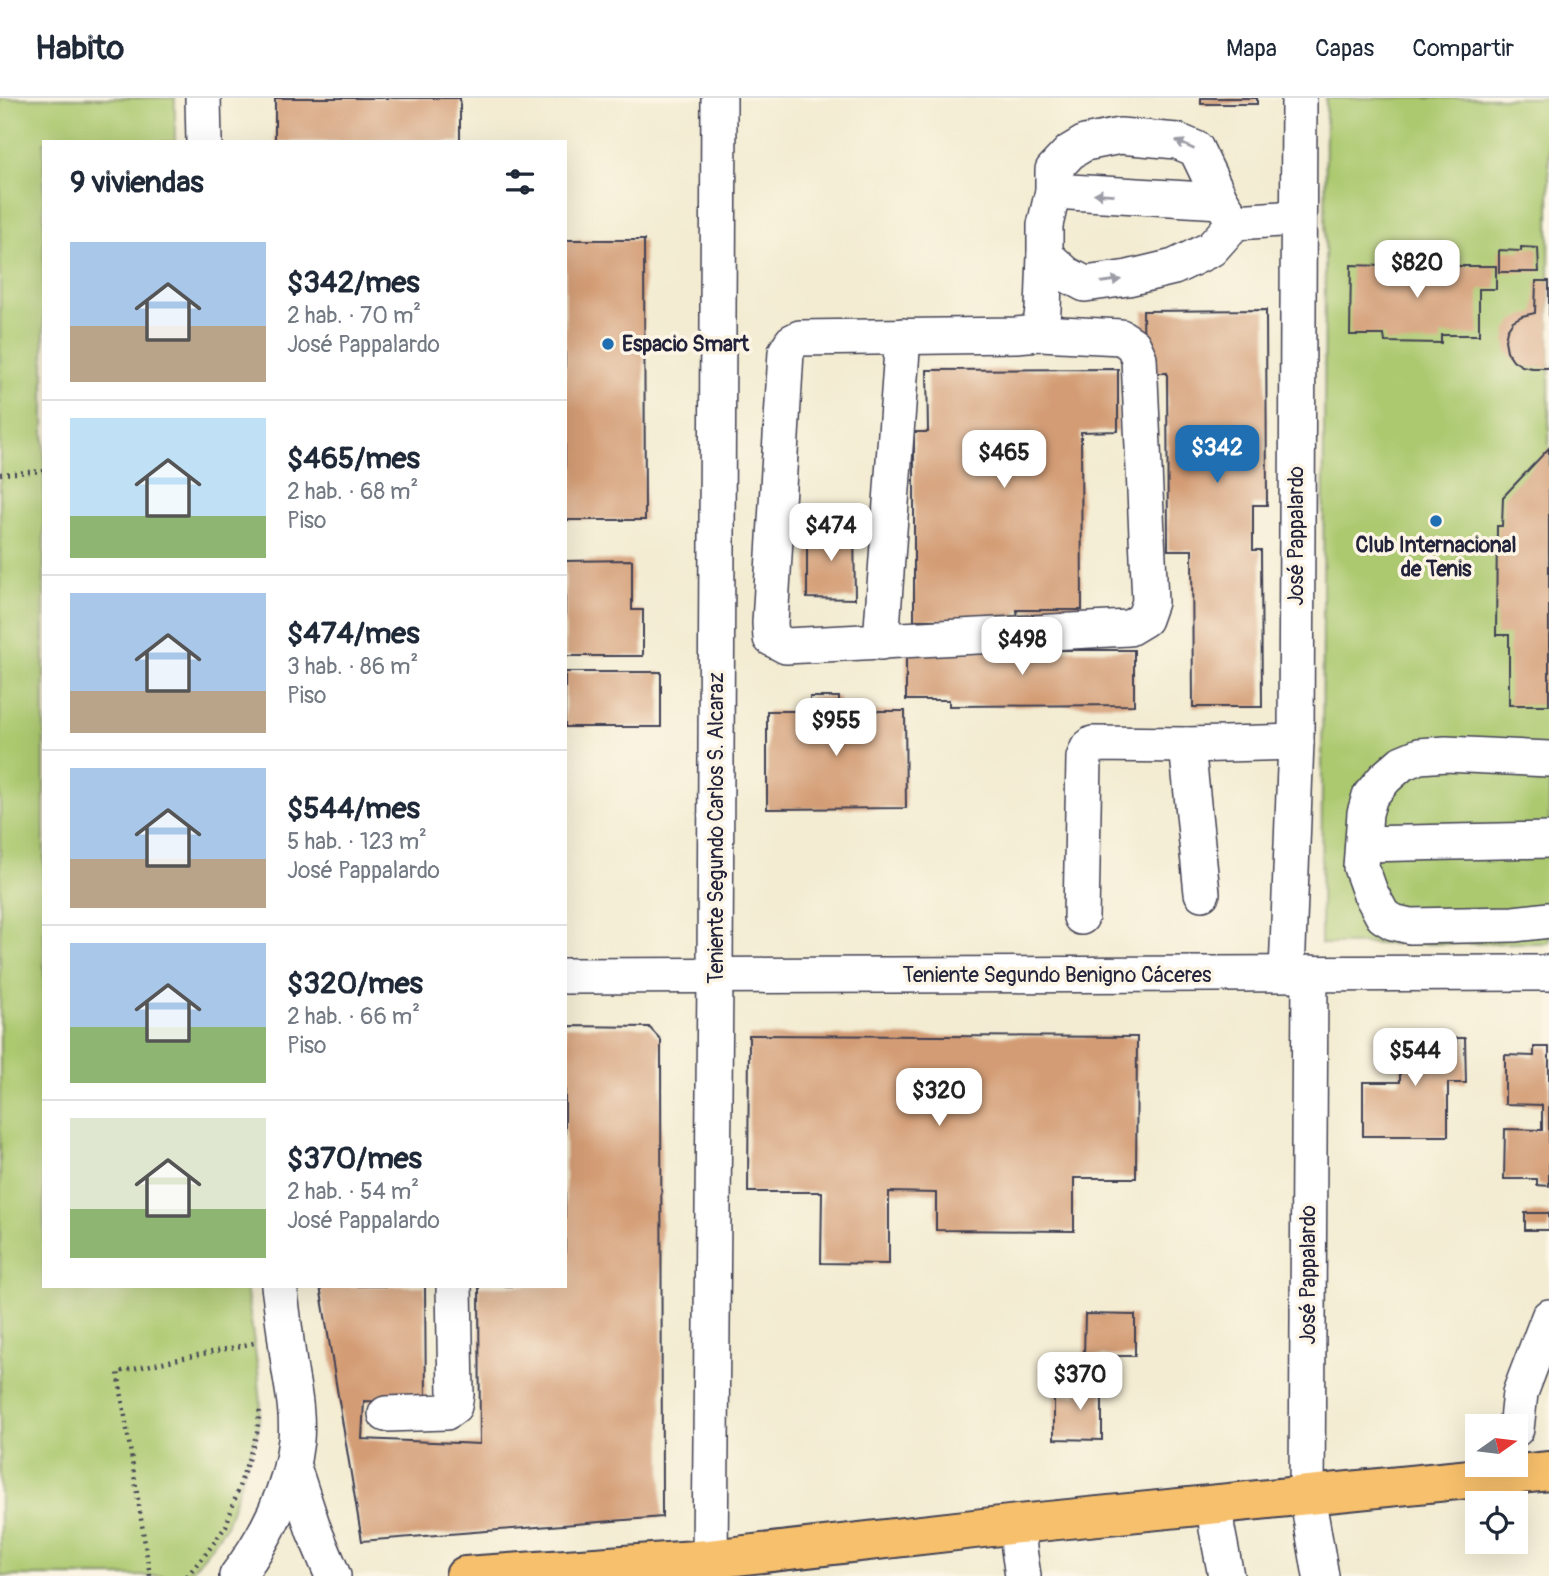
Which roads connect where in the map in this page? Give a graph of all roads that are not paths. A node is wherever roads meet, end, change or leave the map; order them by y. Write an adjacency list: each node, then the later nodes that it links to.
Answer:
1 (203, 98): 4 (street)
2 (719, 98): 23 (street, Teniente Segundo Carlos S. Alcaraz)
3 (1299, 98): 7 (street, José Pappalardo)
4 (204, 140)
5 (1053, 191): 6 (street, one-way to 5); 6 (street, one-way to 5); 8 (street)
6 (1228, 211): 7 (street); 8 (street, one-way to 6)
7 (1297, 218): 12 (street, José Pappalardo)
8 (1045, 255): 9 (street)
9 (1040, 333): 10 (street); 11 (street)
10 (903, 337): 11 (street); 11 (street)
11 (881, 642)
12 (1296, 742): 13 (street); 20 (street, José Pappalardo)
13 (1188, 745): 17 (street); 18 (street)
14 (1549, 759): 16 (street)
15 (1549, 840): 16 (street)
16 (1363, 844): 19 (street)
17 (1202, 893)
18 (1081, 917)
19 (1549, 920)
20 (1299, 973): 21 (street, Teniente Segundo Benigno Cáceres); 23 (street, Teniente Segundo Benigno Cáceres); 33 (street, José Pappalardo)
21 (1549, 973)
22 (567, 976): 23 (street, Teniente Segundo Benigno Cáceres)
23 (716, 976): 36 (street, Teniente Segundo Carlos S. Alcaraz)
24 (279, 1288): 29 (street)
25 (454, 1288): 27 (street)
26 (1549, 1317): 28 (street)
27 (386, 1414)
28 (1518, 1414)
29 (292, 1464): 37 (street); 38 (street)
30 (1528, 1470): 31 (main road)
31 (1549, 1471)
32 (1465, 1476): 33 (main road)
33 (1307, 1495): 34 (main road); 42 (street, José Pappalardo)
34 (1215, 1505): 35 (main road); 41 (street)
35 (1018, 1524): 36 (main road); 40 (street)
36 (710, 1559): 39 (main road)
37 (237, 1576)
38 (333, 1576)
39 (465, 1576)
40 (1023, 1576)
41 (1226, 1576)
42 (1321, 1576)

